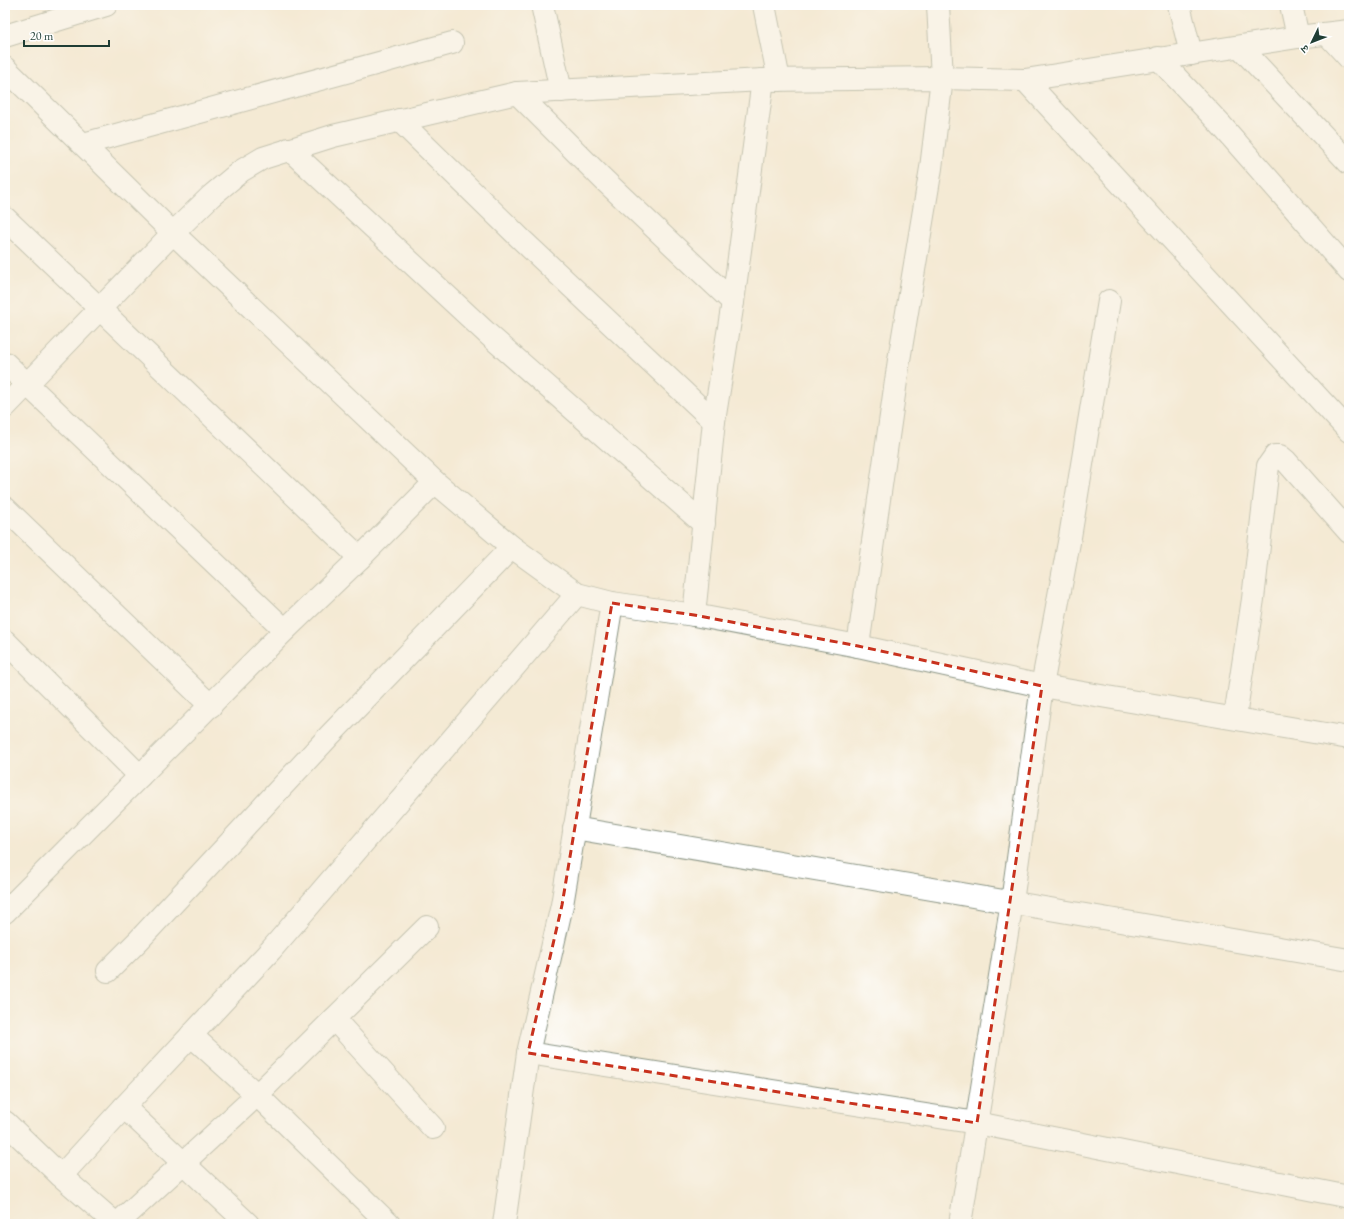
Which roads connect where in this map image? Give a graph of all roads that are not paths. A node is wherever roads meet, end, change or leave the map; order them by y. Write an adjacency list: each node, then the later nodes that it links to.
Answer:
1 (106, 5): 9 (street)
2 (542, 5): 20 (street)
3 (764, 5): 18 (street)
4 (938, 5): 17 (street)
5 (1179, 5): 13 (street)
6 (1291, 5): 10 (street)
7 (1349, 31): 8 (street)
8 (1328, 35): 10 (street); 15 (street)
9 (5, 36)
10 (1298, 37): 12 (street)
11 (452, 43): 23 (street)
12 (1240, 47): 13 (street); 25 (street)
13 (1191, 54): 14 (street)
14 (1158, 58): 19 (street); 28 (street)
15 (1349, 58)
16 (5, 68): 23 (street)
17 (942, 78): 18 (street); 19 (street); 48 (street)
18 (771, 80): 20 (street); 30 (street)
19 (1025, 80): 36 (street)
20 (561, 91): 21 (street)
21 (517, 94): 22 (street); 30 (street)
22 (400, 120): 24 (street); 35 (street)
23 (83, 144): 27 (street)
24 (289, 149): 27 (street); 39 (street)
25 (1349, 163)
26 (5, 218): 31 (street)
27 (173, 233): 31 (street); 37 (street)
28 (1349, 271)
29 (1109, 301): 49 (street)
30 (732, 302): 35 (street)
31 (100, 309): 33 (street); 42 (street)
32 (5, 363): 33 (street)
33 (27, 385): 34 (street); 46 (street)
34 (5, 408)
35 (714, 421): 39 (street)
36 (1349, 431)
37 (436, 482): 41 (street); 42 (street)
38 (5, 508): 50 (street)
39 (704, 524): 45 (street)
40 (1349, 532): 51 (street)
41 (512, 547): 43 (street); 59 (street)
42 (360, 558): 46 (street)
43 (577, 594): 44 (street); 61 (street)
44 (612, 603): 45 (street); 54 (street)
45 (694, 615): 48 (street)
46 (285, 630): 50 (street)
47 (5, 640): 53 (street)
48 (858, 646): 49 (street)
49 (1042, 686): 51 (street); 55 (street)
50 (211, 706): 53 (street)
51 (1235, 718): 52 (street)
52 (1349, 738)
53 (140, 776): 56 (street)
54 (574, 828): 55 (street); 62 (street)
55 (1012, 902): 58 (street); 66 (street)
56 (5, 912)
57 (427, 927): 60 (street)
58 (1349, 960)
59 (108, 971)
60 (334, 1019): 63 (street); 67 (street)
61 (191, 1035): 63 (street); 64 (street)
62 (528, 1053): 66 (street); 74 (street)
63 (257, 1095): 68 (street); 73 (street)
64 (124, 1107): 68 (street); 69 (street)
65 (5, 1122): 69 (street)
66 (977, 1123): 70 (street); 75 (street)
67 (433, 1128)
68 (185, 1163): 71 (street); 72 (street)
69 (61, 1176): 71 (street)
70 (1349, 1198)
71 (116, 1224)
72 (248, 1224)
73 (389, 1224)
74 (504, 1224)
75 (960, 1224)

